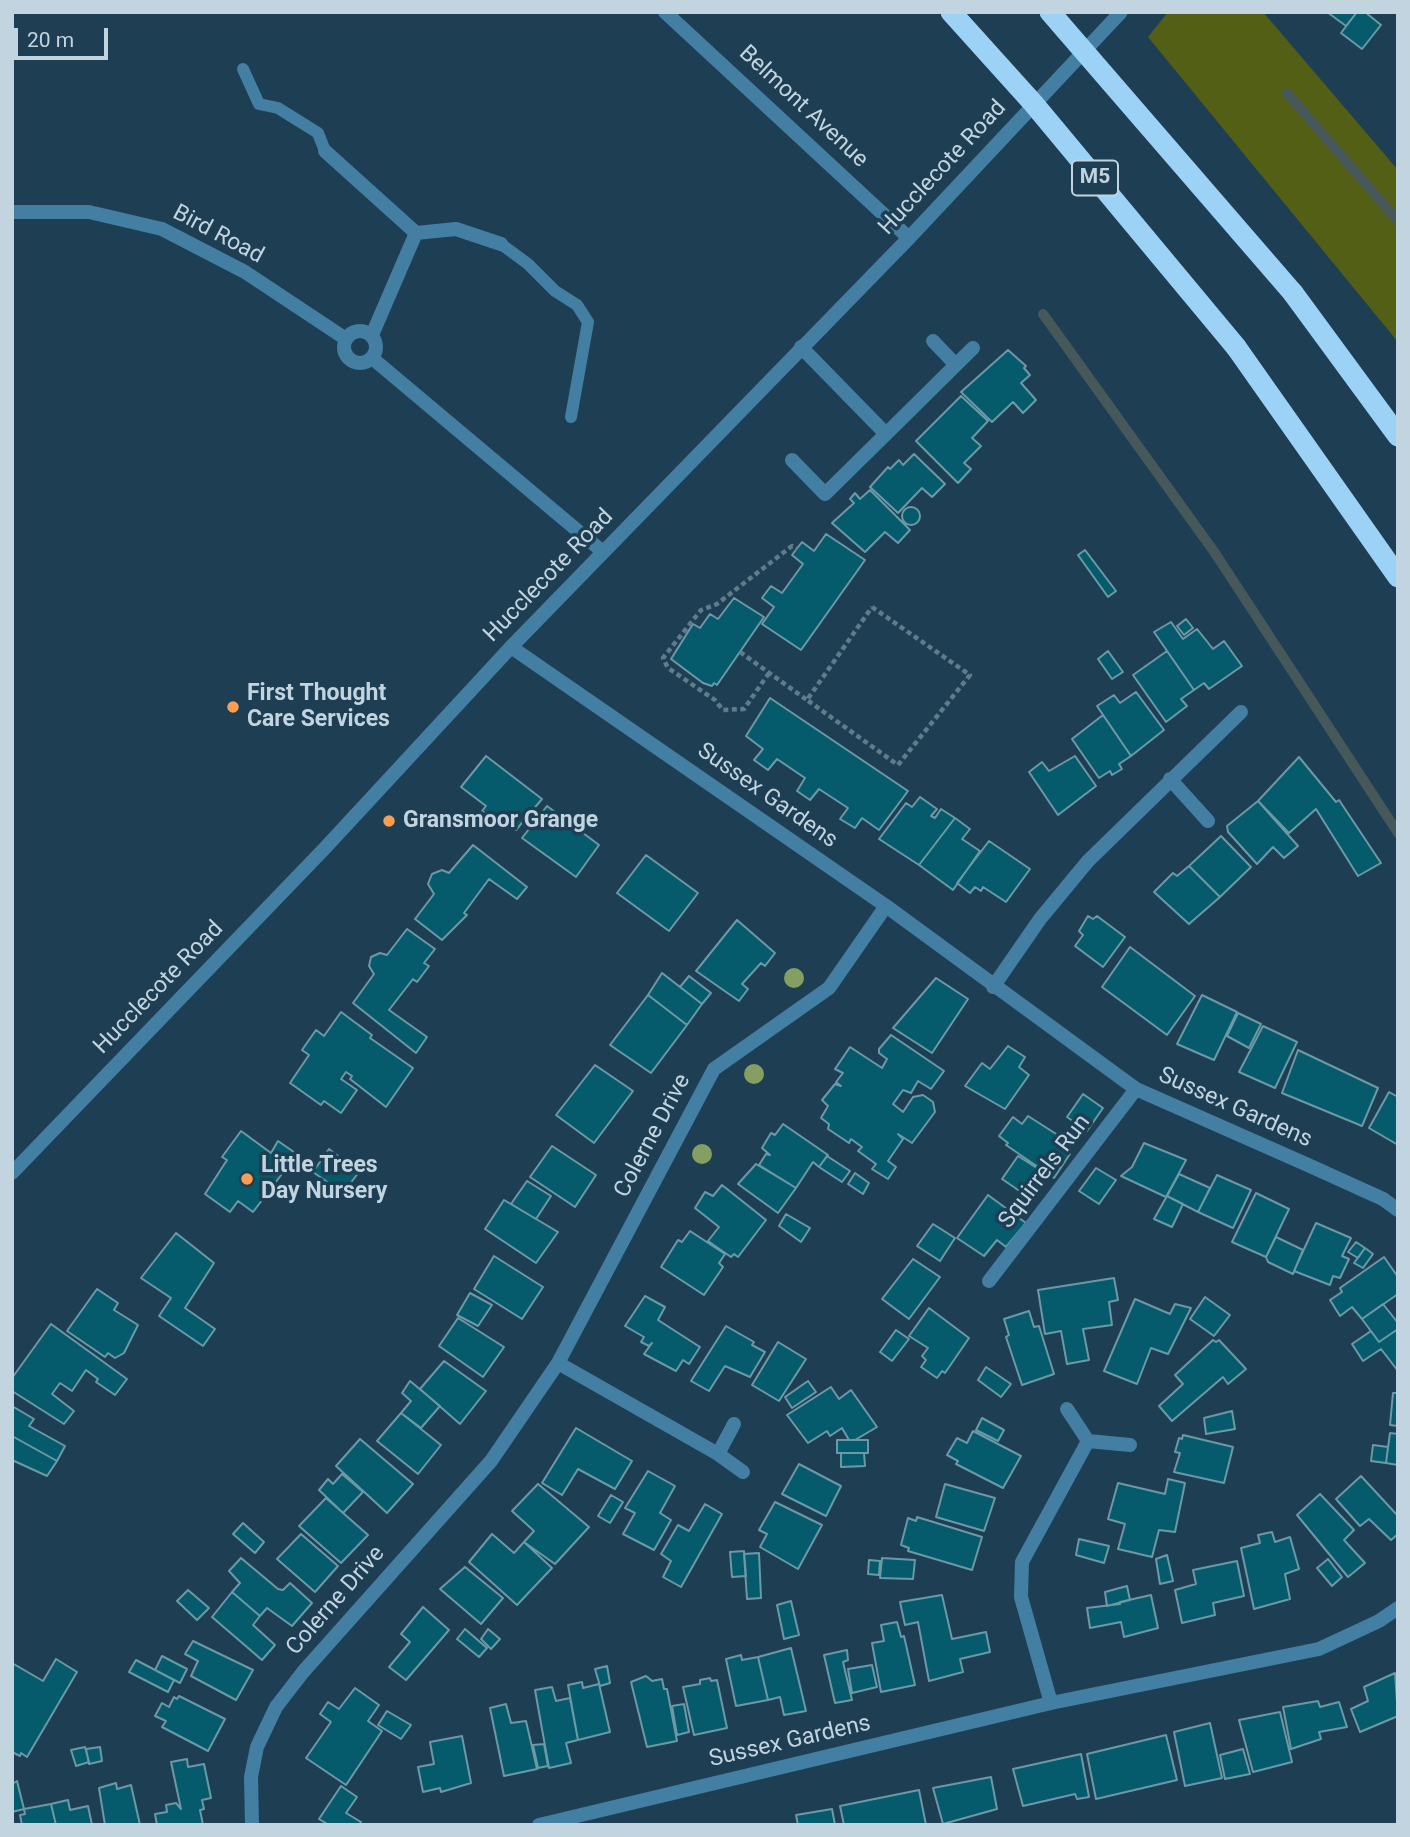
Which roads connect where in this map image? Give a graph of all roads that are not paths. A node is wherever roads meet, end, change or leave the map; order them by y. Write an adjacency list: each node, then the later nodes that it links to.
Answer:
1 (665, 12): 9 (street, Belmont Avenue)
2 (951, 12): 23 (highway, M5, bridge)
3 (1050, 12): 20 (highway, bridge)
4 (1121, 12): 9 (street, Hucclecote Road)
5 (243, 69): 6 (lane)
6 (325, 151): 8 (street)
7 (12, 212): 12 (street, Bird Road)
8 (416, 233): 10 (street); 11 (street)
9 (909, 238): 14 (street, Hucclecote Road)
10 (501, 244): 18 (lane)
11 (372, 335): 12 (street); 16 (street)
12 (346, 339): 16 (street)
13 (933, 341): 17 (street)
14 (801, 347): 19 (street); 22 (street, Hucclecote Road)
15 (973, 348): 17 (street)
16 (372, 358): 22 (street)
17 (956, 365): 19 (street)
18 (571, 417)
19 (886, 434): 21 (street)
20 (1398, 436)
21 (792, 460)
22 (603, 552): 24 (street, Hucclecote Road)
23 (1398, 577)
24 (511, 647): 28 (street, Sussex Gardens); 31 (street, Hucclecote Road)
25 (1241, 712): 26 (street)
26 (1170, 779): 27 (street); 29 (street)
27 (1208, 821)
28 (886, 906): 29 (street, Sussex Gardens); 34 (street, Colerne Drive)
29 (993, 987): 30 (street, Sussex Gardens)
30 (1136, 1089): 32 (street, Sussex Gardens); 33 (street, Squirrels Run)
31 (12, 1173)
32 (1398, 1210)
33 (989, 1281)
34 (558, 1363): 39 (street); 43 (street, Colerne Drive)
35 (1067, 1409): 37 (street)
36 (734, 1424): 39 (street)
37 (1088, 1441): 38 (street); 42 (street)
38 (1130, 1445)
39 (718, 1454): 40 (street)
40 (743, 1472)
41 (1398, 1608): 42 (street, Sussex Gardens)
42 (1051, 1703): 44 (street, Sussex Gardens)
43 (252, 1825)
44 (539, 1825)

